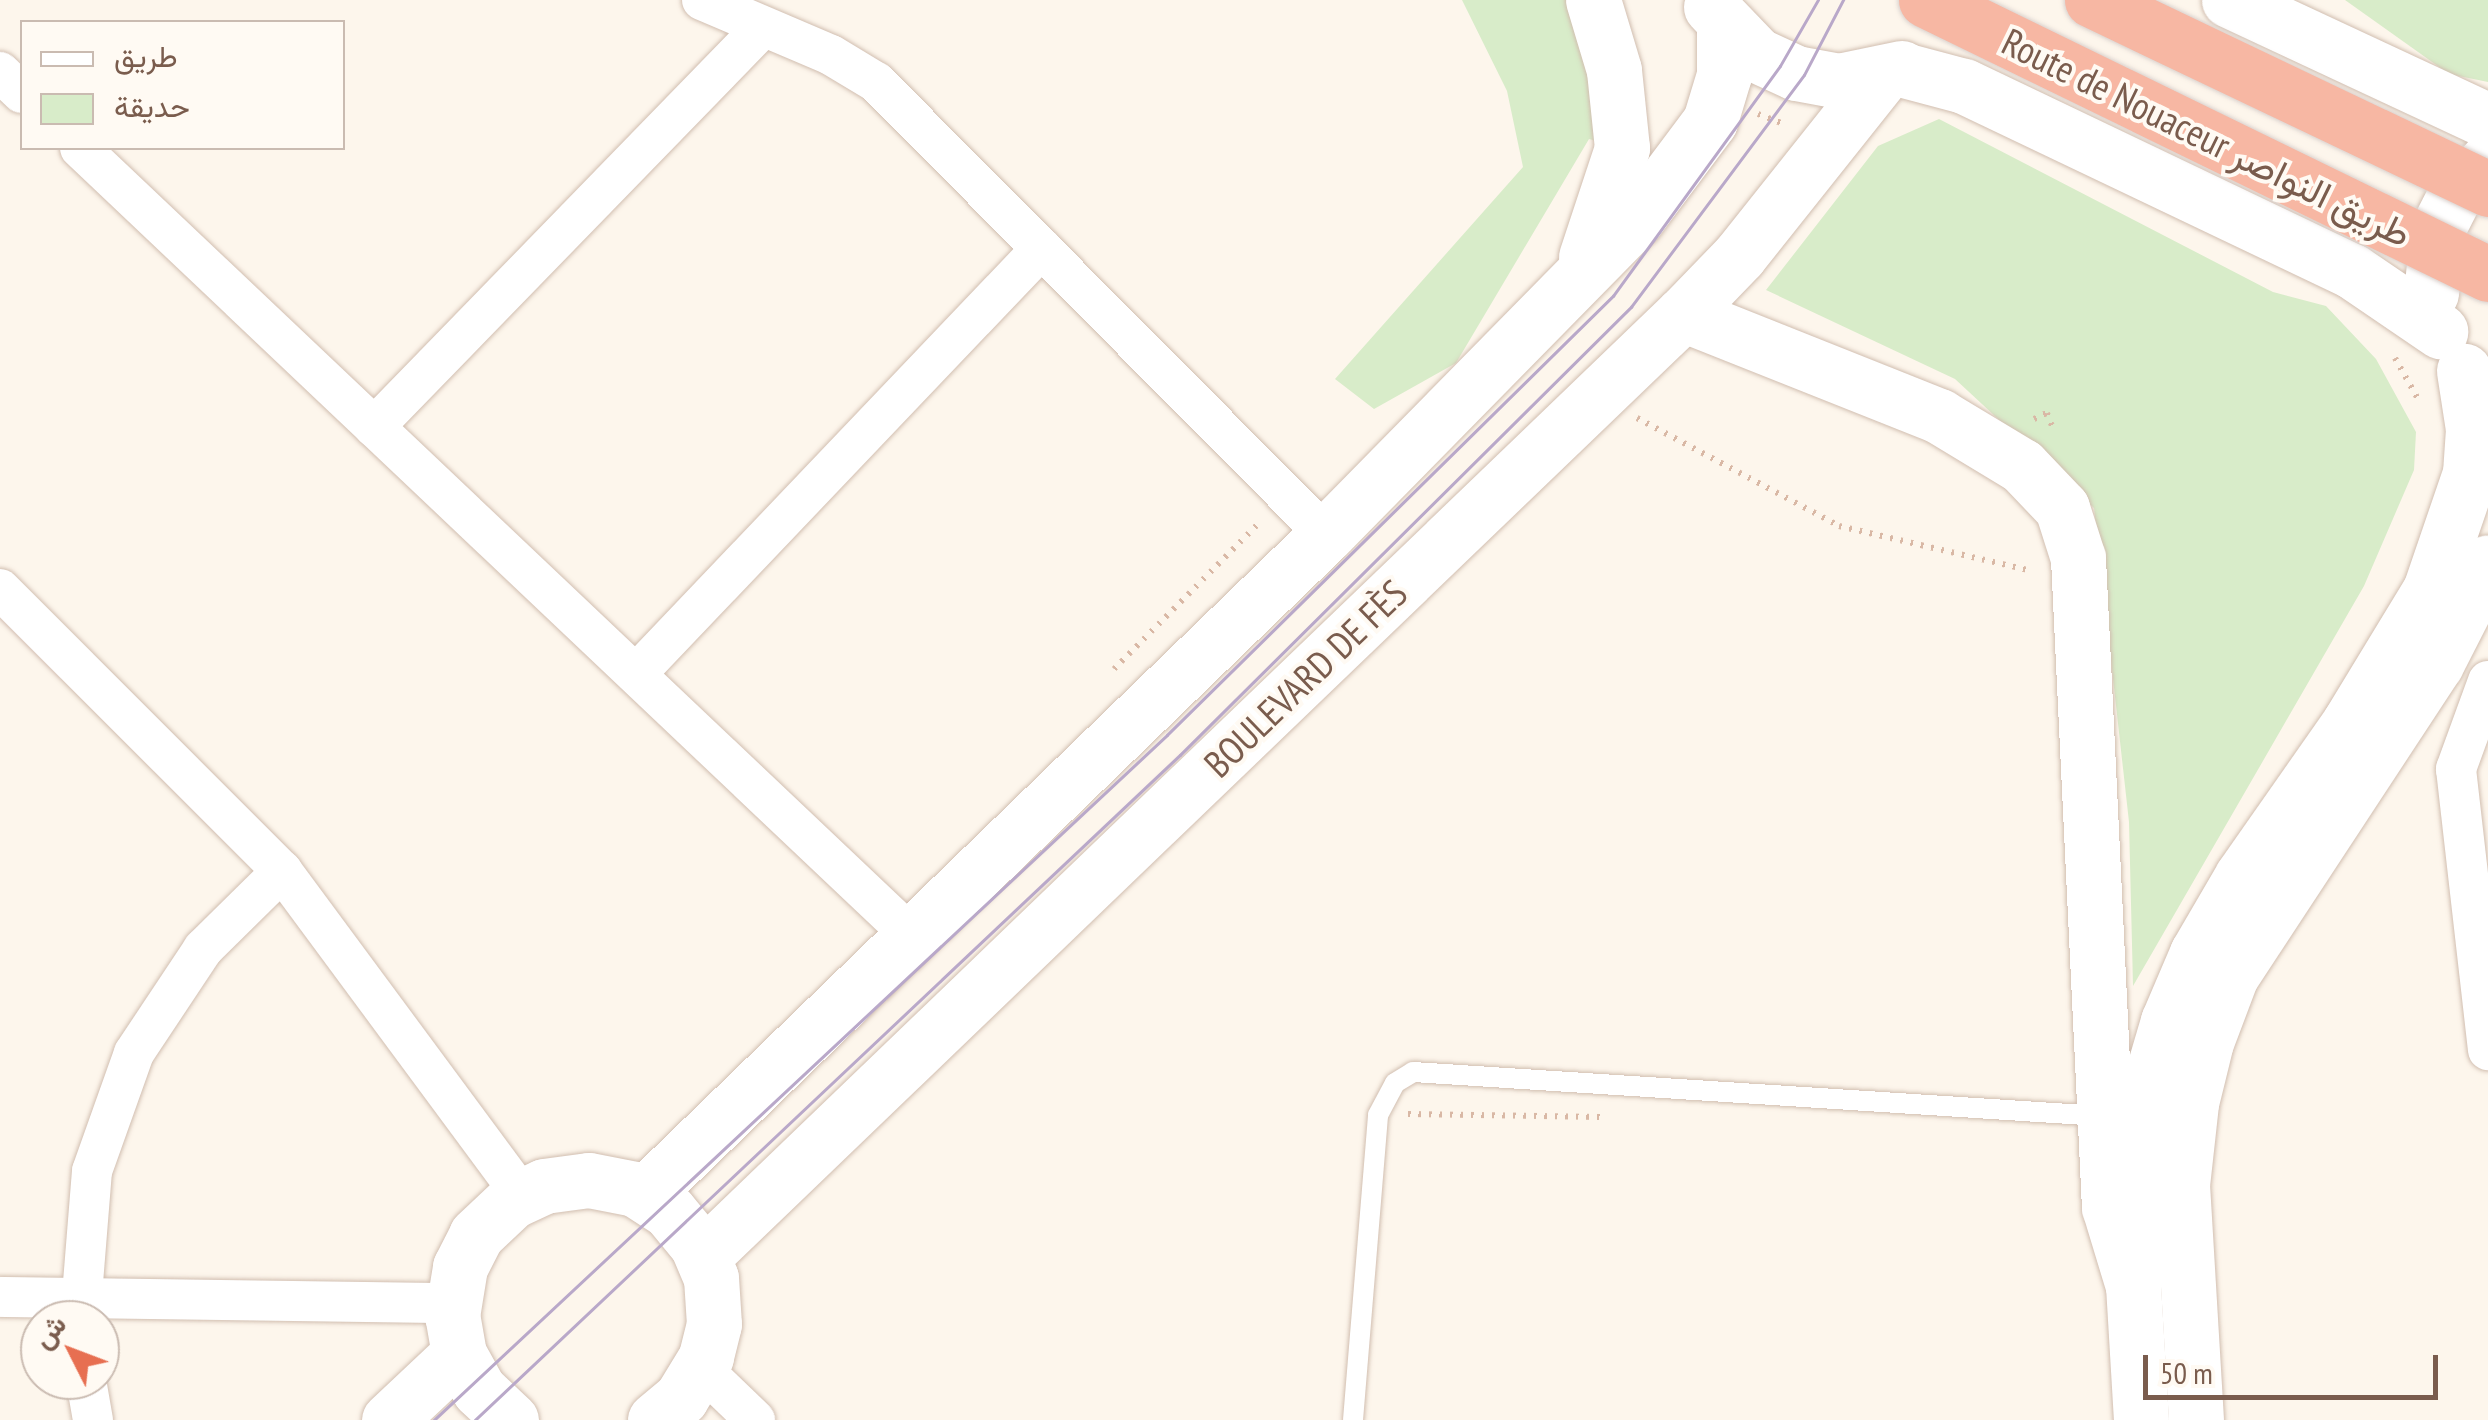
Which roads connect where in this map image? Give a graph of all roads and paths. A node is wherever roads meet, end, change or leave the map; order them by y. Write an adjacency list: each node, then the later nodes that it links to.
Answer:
1 (702, 0): 8 (street)
2 (1593, 0): 18 (main road)
3 (1926, 0): 17 (highway, Route de Nouaceur طريق النواصر, bridge)
4 (1978, 0): 10 (main road)
5 (2092, 0): 15 (highway, Route de Nouaceur طريق النواصر, bridge)
6 (2239, 5): 12 (main road)
7 (1716, 13): 10 (main road); 18 (main road)
8 (762, 28): 16 (street); 22 (street)
9 (0, 72): 11 (street)
10 (1891, 73): 19 (main road, BOULEVARD DE FÈS); 20 (main road)
11 (20, 91)
12 (2488, 121)
13 (82, 150): 22 (street)
14 (2488, 160): 20 (main road)
15 (2488, 189)
16 (1042, 248): 23 (street); 29 (street)
17 (2488, 274)
18 (1573, 284): 23 (main road)
19 (1683, 314): 35 (main road); 39 (main road, BOULEVARD DE FÈS)
20 (2464, 365): 40 (main road)
21 (1630, 414): 26 (path)
22 (374, 427): 29 (street)
23 (1326, 535): 32 (main road)
24 (2031, 555): 26 (path)
25 (2488, 562): 51 (main road)
26 (2034, 571): 28 (path)
27 (0, 588): 31 (street)
28 (2036, 590)
29 (636, 674): 32 (street)
30 (2488, 681): 33 (street)
31 (282, 871): 38 (street); 41 (street)
32 (914, 937): 37 (main road)
33 (2488, 1050)
34 (1397, 1114): 36 (path)
35 (2101, 1116): 40 (main road); 49 (lane)
36 (1617, 1118)
37 (645, 1194): 38 (main road); 39 (main road)
38 (522, 1195): 43 (main road)
39 (703, 1256): 44 (main road)
40 (2132, 1286): 50 (main road)
41 (79, 1300)
42 (120, 1309): 43 (street)
43 (456, 1329): 45 (main road); 46 (main road)
44 (702, 1368): 47 (main road); 48 (street)
45 (389, 1420)
46 (511, 1420)
47 (655, 1420)
48 (755, 1420)
49 (1353, 1420)
50 (2141, 1420)
51 (2196, 1420)

